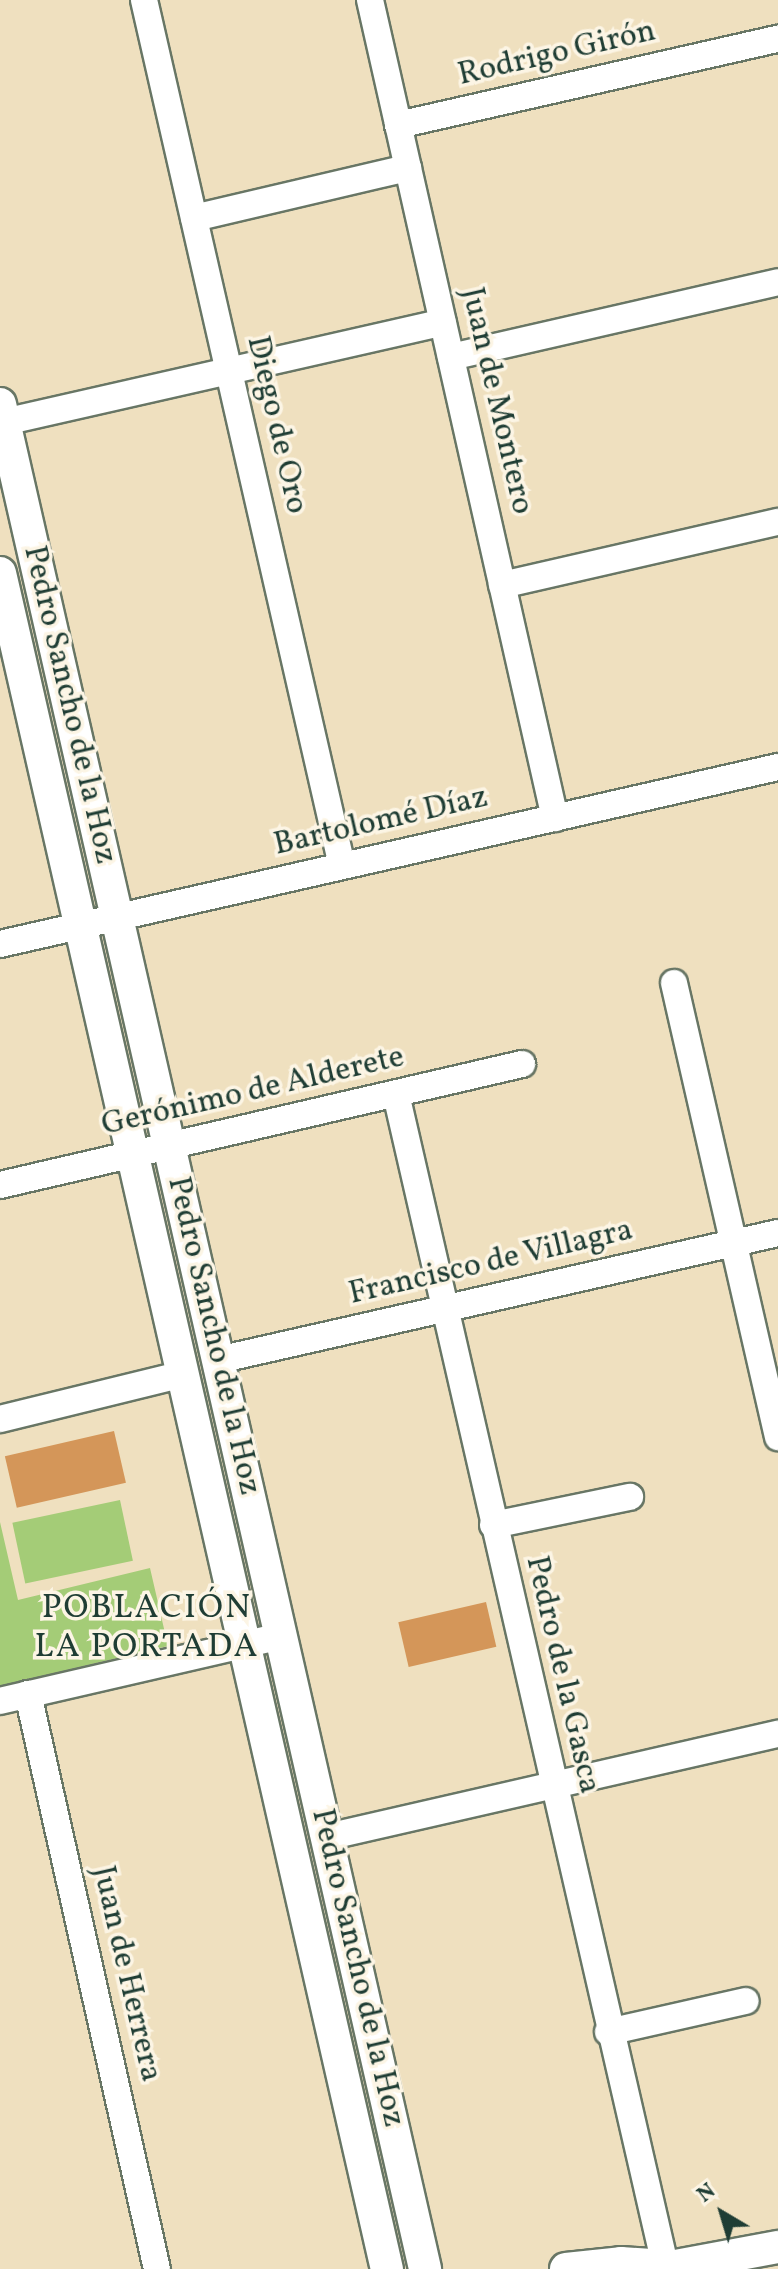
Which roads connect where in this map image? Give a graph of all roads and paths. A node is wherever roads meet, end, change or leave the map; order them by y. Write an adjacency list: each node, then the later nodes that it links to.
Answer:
1 (144, 0): 6 (street, Diego de Oro)
2 (370, 0): 4 (street, Juan de Montero)
3 (778, 39): 4 (street, Rodrigo Girón)
4 (398, 125): 5 (street, Juan de Montero)
5 (408, 168): 6 (street); 8 (street, Juan de Montero)
6 (194, 218): 10 (street, Diego de Oro)
7 (778, 282): 9 (street)
8 (443, 322): 9 (street, Juan de Montero); 10 (street)
9 (451, 357): 14 (street, Juan de Montero)
10 (229, 371): 11 (street); 17 (street, Diego de Oro)
11 (1, 416): 18 (street, Pedro Sancho de la Hoz)
12 (778, 522): 14 (street)
13 (0, 573): 19 (street, Pedro Sancho de la Hoz)
14 (502, 585): 16 (street, Juan de Montero)
15 (778, 767): 16 (street, Bartolomé Díaz)
16 (555, 818): 17 (street, Bartolomé Díaz)
17 (342, 866): 18 (street, Bartolomé Díaz)
18 (117, 918): 19 (street, Bartolomé Díaz); 24 (street, Pedro Sancho de la Hoz)
19 (81, 925): 20 (street, Bartolomé Díaz); 25 (street, Pedro Sancho de la Hoz)
20 (0, 944)
21 (674, 983): 28 (street)
22 (522, 1064): 23 (street, Gerónimo de Alderete)
23 (396, 1094): 24 (street, Gerónimo de Alderete); 29 (street, Pedro de la Gasca)
24 (169, 1147): 25 (street, Gerónimo de Alderete); 30 (street, Pedro Sancho de la Hoz)
25 (133, 1155): 26 (street, Gerónimo de Alderete); 31 (street, Pedro Sancho de la Hoz)
26 (0, 1185)
27 (778, 1233): 28 (street, Francisco de Villagra)
28 (734, 1243): 29 (street, Francisco de Villagra); 33 (street)
29 (444, 1308): 30 (street, Francisco de Villagra); 35 (street, Pedro de la Gasca)
30 (218, 1360): 36 (street, Pedro Sancho de la Hoz)
31 (183, 1374): 32 (street); 37 (street, Pedro Sancho de la Hoz)
32 (0, 1419)
33 (778, 1437)
34 (630, 1497): 35 (street)
35 (493, 1525): 41 (street, Pedro de la Gasca)
36 (281, 1636): 37 (street); 42 (street, Pedro Sancho de la Hoz)
37 (244, 1645): 38 (street); 48 (street, Pedro Sancho de la Hoz)
38 (28, 1694): 39 (street); 47 (street, Juan de Herrera)
39 (0, 1701)
40 (778, 1734): 41 (street)
41 (552, 1786): 42 (street); 44 (street, Pedro de la Gasca)
42 (327, 1837): 49 (street, Pedro Sancho de la Hoz)
43 (746, 2001): 44 (street)
44 (608, 2032): 46 (street, Pedro de la Gasca)
45 (778, 2247): 46 (street)
46 (663, 2268): 50 (street)
47 (157, 2269)
48 (387, 2269)
49 (425, 2269)
50 (566, 2269)

